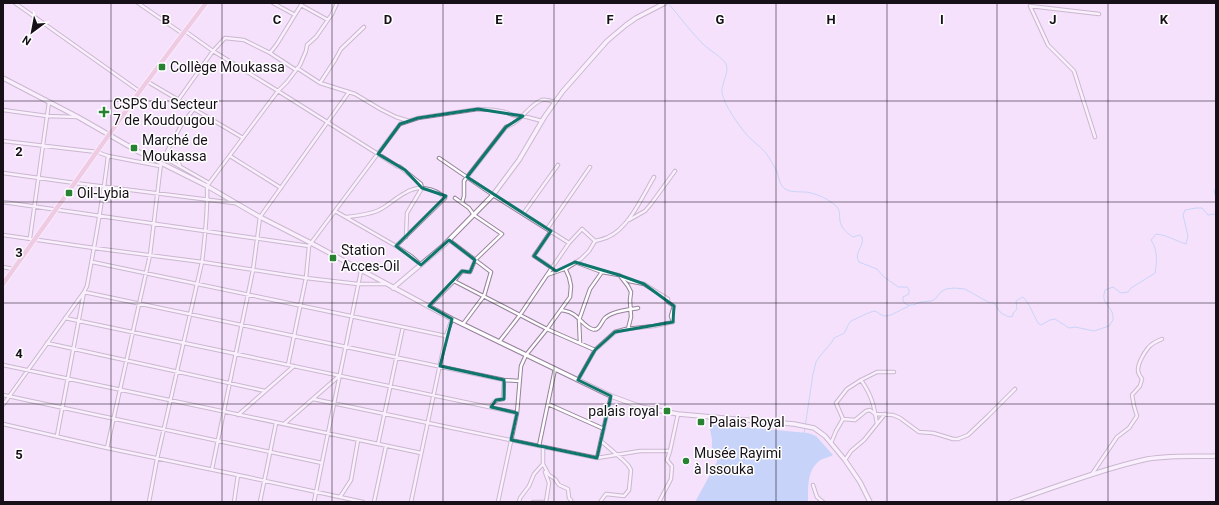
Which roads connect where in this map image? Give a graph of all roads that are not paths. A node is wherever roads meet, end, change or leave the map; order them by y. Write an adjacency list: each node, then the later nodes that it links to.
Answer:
1 (15, 3): 19 (street)
2 (138, 3): 12 (street)
3 (206, 3): 12 (main road)
4 (273, 3): 9 (street)
5 (337, 3): 10 (street)
6 (664, 3): 24 (street)
7 (1030, 4): 8 (street); 34 (street)
8 (1100, 14)
9 (295, 15): 10 (street); 14 (street)
10 (328, 20): 15 (street)
11 (364, 27): 18 (street)
12 (184, 33): 13 (street); 17 (main road)
13 (213, 51): 14 (street); 20 (street); 22 (street)
14 (270, 54): 15 (street)
15 (296, 69): 18 (street); 20 (street)
16 (3, 78): 23 (street)
17 (148, 82): 19 (main road); 22 (street)
18 (320, 83): 21 (street)
19 (140, 91): 33 (main road)
20 (278, 91): 32 (street); 35 (street)
21 (349, 92): 30 (street); 32 (street)
22 (179, 99): 25 (street)
23 (49, 102): 27 (street); 29 (street)
24 (555, 102): 28 (street); 31 (street)
25 (194, 109): 35 (street); 38 (street)
26 (3, 110): 27 (street)
27 (47, 116): 29 (street); 37 (street)
28 (523, 116): 30 (street); 31 (street); 50 (street)
29 (78, 117): 33 (street)
30 (409, 121): 40 (street)
31 (542, 121): 60 (street)
32 (328, 122): 40 (street); 57 (street)
33 (109, 135): 39 (main road); 44 (street)
34 (1095, 137)
35 (243, 138): 42 (street)
36 (3, 141): 37 (street)
37 (43, 146): 39 (street); 52 (street)
38 (168, 150): 46 (street); 46 (street)
39 (97, 152): 41 (street); 53 (main road)
40 (378, 154): 58 (street); 68 (street)
41 (108, 156): 44 (street); 56 (street)
42 (230, 156): 54 (street); 57 (street)
43 (439, 158): 50 (street)
44 (161, 164): 55 (street); 59 (street)
45 (558, 165): 69 (street)
46 (180, 167): 54 (street)
47 (590, 167): 76 (street)
48 (675, 171): 74 (street)
49 (3, 173): 52 (street)
50 (466, 177): 60 (street); 65 (street)
51 (654, 177): 74 (street)
52 (38, 178): 53 (street); 66 (street)
53 (75, 183): 56 (street); 67 (main road)
54 (210, 183): 55 (street)
55 (207, 186): 62 (street); 64 (street)
56 (104, 187): 59 (street); 71 (street)
57 (281, 188): 72 (street)
58 (422, 188): 73 (street); 80 (street); 80 (street)
59 (157, 193): 62 (street); 75 (street)
60 (493, 195): 69 (street); 70 (street)
61 (455, 198): 65 (street)
62 (208, 199): 64 (street); 77 (street)
63 (3, 202): 66 (street)
64 (236, 203): 72 (street)
65 (462, 203): 70 (street)
66 (34, 206): 67 (street); 82 (street)
67 (56, 209): 71 (street); 82 (main road)
68 (335, 211): 73 (street); 86 (street)
69 (523, 214): 76 (street)
70 (474, 215): 83 (street); 90 (street)
71 (100, 216): 75 (street); 88 (street)
72 (260, 217): 81 (street); 86 (street)
73 (346, 218): 87 (street)
74 (628, 220): 84 (street)
75 (154, 223): 77 (street); 89 (street)
76 (547, 229): 78 (street)
77 (206, 230): 81 (street); 92 (street)
78 (551, 231): 85 (street); 96 (street)
79 (3, 235): 82 (street)
80 (406, 237): 87 (street)
81 (257, 238): 86 (street); 99 (street)
82 (32, 239): 88 (street); 98 (main road)
83 (449, 240): 90 (street); 94 (street)
84 (595, 240): 85 (street); 93 (street)
85 (569, 243): 96 (street)
86 (310, 245): 100 (street); 105 (street)
87 (396, 246): 94 (street)
88 (94, 248): 89 (street); 91 (street)
89 (150, 255): 92 (street); 102 (street)
90 (475, 260): 106 (street); 114 (street)
91 (92, 262): 102 (street); 112 (street)
92 (202, 262): 99 (street); 108 (street)
93 (575, 262): 97 (street); 101 (street)
94 (421, 265): 111 (street)
95 (3, 267): 98 (street)
96 (552, 268): 103 (street)
97 (565, 268): 103 (street); 120 (street)
98 (14, 269): 107 (main road)
99 (253, 270): 105 (street); 113 (street)
100 (361, 270): 109 (street); 110 (street)
101 (602, 272): 104 (street); 126 (street)
102 (146, 273): 108 (street); 115 (street)
103 (547, 275): 122 (street)
104 (619, 275): 119 (street); 132 (street)
105 (306, 278): 109 (street); 116 (street)
106 (454, 281): 114 (street); 117 (street)
107 (3, 284)
108 (197, 284): 113 (street); 121 (street)
109 (358, 284): 110 (street); 123 (street)
110 (386, 284): 111 (street)
111 (393, 288): 117 (street)
112 (84, 292): 115 (street); 124 (street); 127 (street)
113 (248, 295): 116 (street); 128 (street)
114 (484, 296): 122 (street); 129 (street)
115 (139, 303): 121 (street); 133 (street)
116 (300, 306): 123 (street); 134 (street)
117 (429, 306): 125 (street)
118 (638, 308): 119 (street)
119 (631, 309): 126 (street); 132 (street)
120 (561, 310): 126 (street); 131 (street)
121 (190, 314): 128 (street); 138 (street)
122 (520, 315): 131 (street); 139 (street)
123 (351, 316): 130 (street); 141 (street)
124 (65, 318): 127 (street); 137 (street)
125 (452, 319): 129 (street); 135 (street)
126 (579, 319): 140 (street)
127 (79, 321): 133 (street); 142 (street)
128 (242, 325): 134 (street); 144 (street)
129 (463, 325): 139 (street)
130 (402, 327): 135 (street); 146 (street)
131 (547, 329): 140 (street); 145 (street)
132 (628, 329): 143 (street)
133 (133, 332): 138 (street); 147 (street)
134 (294, 336): 141 (street); 149 (street)
135 (446, 336): 151 (street)
136 (1162, 339): 217 (street)
137 (48, 342): 142 (street); 153 (street)
138 (184, 343): 144 (street); 154 (street)
139 (499, 343): 145 (street)
140 (580, 343): 143 (street)
141 (345, 346): 146 (street); 156 (street)
142 (74, 348): 147 (street); 157 (street)
143 (595, 350): 159 (street)
144 (236, 354): 149 (street); 162 (street)
145 (526, 355): 152 (street); 161 (street)
146 (396, 357): 151 (street); 163 (street)
147 (126, 360): 154 (street); 165 (street)
148 (3, 365): 153 (street)
149 (288, 365): 150 (street)
150 (294, 366): 156 (street); 166 (street)
151 (440, 366): 158 (street); 168 (street)
152 (555, 368): 159 (street); 174 (street)
153 (28, 371): 157 (street); 169 (street)
154 (177, 372): 162 (street); 172 (street)
155 (894, 372): 160 (street)
156 (339, 376): 163 (street); 171 (street); 173 (street)
157 (68, 379): 165 (street); 177 (street)
158 (504, 380): 161 (street); 176 (street)
159 (578, 380): 170 (street)
160 (861, 380): 182 (street); 186 (street)
161 (519, 381): 179 (street)
162 (230, 383): 166 (street); 178 (street)
163 (390, 386): 168 (street); 180 (street)
164 (1014, 389): 183 (street)
165 (120, 390): 172 (street); 185 (street)
166 (265, 391): 184 (street)
167 (3, 395): 169 (street)
168 (434, 395): 176 (street); 188 (street)
169 (9, 396): 175 (street); 177 (street)
170 (611, 396): 181 (street); 192 (street)
171 (313, 399): 173 (street); 190 (street)
172 (170, 401): 178 (street); 193 (street)
173 (334, 403): 180 (street); 194 (street)
174 (548, 404): 192 (street); 203 (street)
175 (3, 405)
176 (491, 407): 179 (street)
177 (62, 408): 185 (street); 195 (street)
178 (224, 412): 184 (street); 198 (street)
179 (517, 413): 197 (street)
180 (384, 414): 188 (street); 200 (street)
181 (678, 414): 201 (street); 206 (street)
182 (875, 414): 183 (street); 186 (street); 191 (street)
183 (886, 414): 191 (street)
184 (238, 415): 187 (street)
185 (113, 418): 193 (street); 205 (street)
186 (843, 419): 201 (street)
187 (276, 423): 190 (street); 207 (street)
188 (428, 423): 197 (street); 208 (street)
189 (3, 424): 195 (street)
190 (284, 424): 194 (street)
191 (876, 424): 213 (street)
192 (604, 429): 199 (street)
193 (164, 430): 198 (street); 211 (street)
194 (328, 433): 196 (street); 214 (street)
195 (57, 436): 205 (street)
196 (358, 440): 200 (street); 222 (street)
197 (511, 440): 203 (street); 231 (street)
198 (218, 441): 207 (street); 216 (street)
199 (601, 441): 209 (street); 212 (street)
200 (378, 444): 202 (street)
201 (831, 444): 213 (street)
202 (386, 446): 208 (street); 229 (street)
203 (539, 446): 204 (street)
204 (543, 447): 212 (street); 215 (street)
205 (107, 448): 211 (street)
206 (670, 451): 209 (street); 237 (street)
207 (270, 452): 214 (street); 219 (street)
208 (422, 453): 230 (street)
209 (617, 454): 212 (street); 236 (street)
210 (1216, 456): 217 (street)
211 (157, 458): 216 (street); 224 (street)
212 (597, 458)
213 (845, 460): 239 (street)
214 (322, 464): 221 (street)
215 (542, 464): 223 (street); 232 (street); 235 (street)
216 (212, 469): 218 (street)
217 (1091, 474): 240 (street)
218 (238, 475): 219 (street); 225 (street)
219 (264, 481): 221 (street); 226 (street)
220 (813, 485): 238 (street)
221 (316, 492): 222 (street); 227 (street)
222 (340, 497): 228 (street)
223 (572, 500)
224 (149, 502)
225 (234, 502)
226 (260, 502)
227 (314, 502)
228 (363, 502)
229 (374, 502)
230 (411, 502)
231 (498, 502)
232 (519, 502)
233 (533, 502): 234 (street)
234 (543, 502)
235 (546, 502)
236 (600, 502)
237 (659, 502)
238 (823, 502)
239 (870, 502)
240 (1011, 502)

